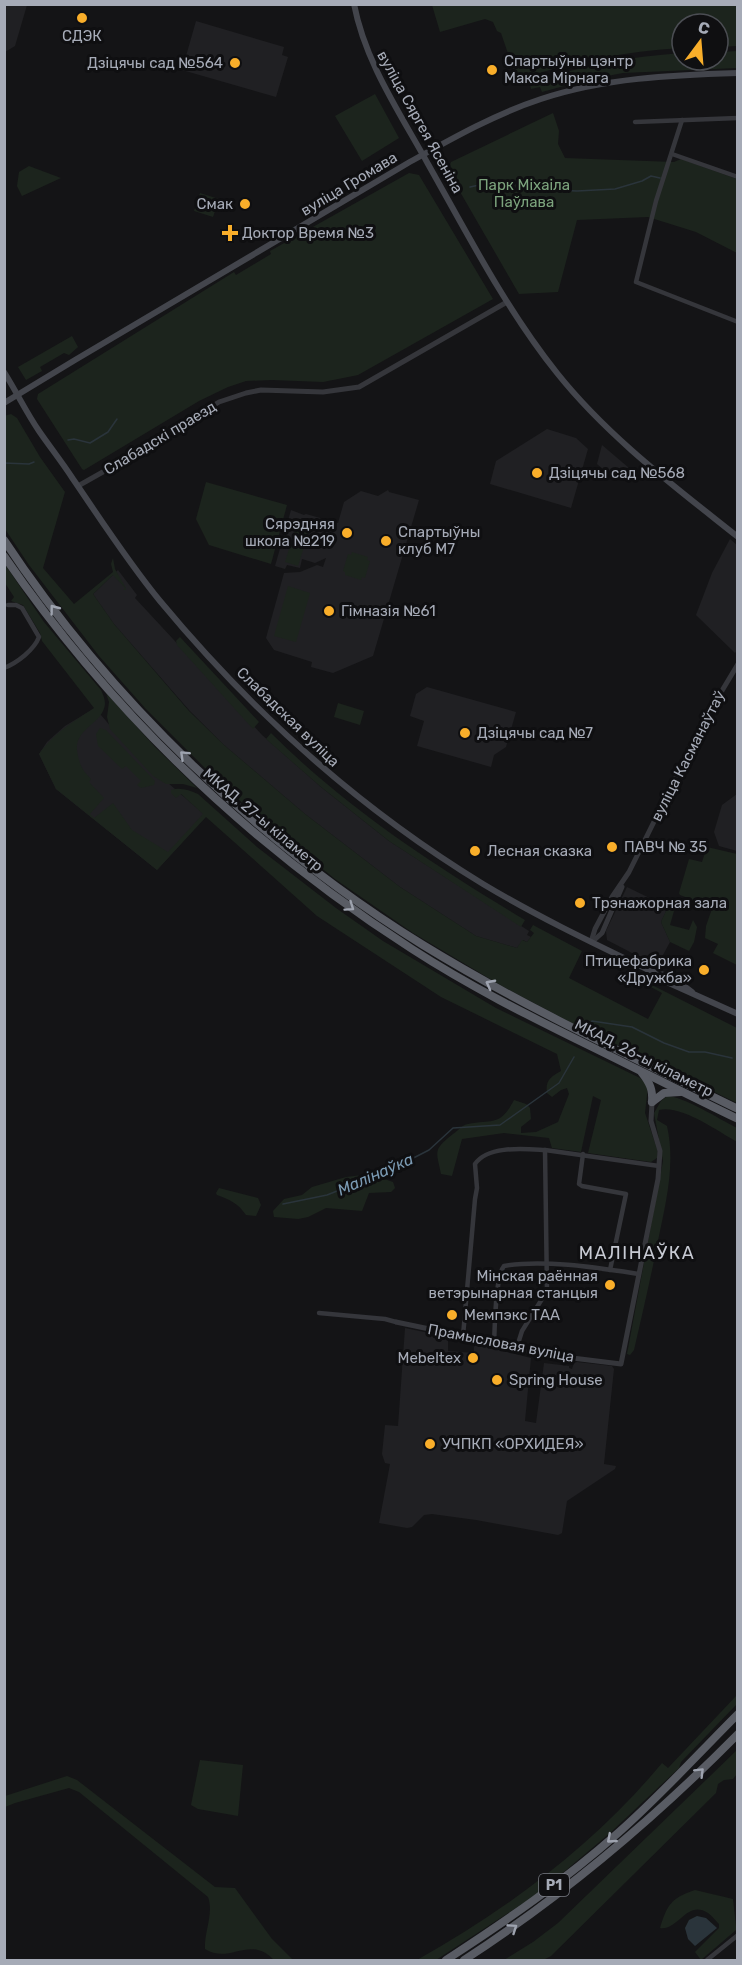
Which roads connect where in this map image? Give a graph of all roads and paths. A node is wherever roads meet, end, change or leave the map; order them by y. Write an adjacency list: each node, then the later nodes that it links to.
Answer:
1 (354, 4): 6 (main road, вуліца Сяргея Ясеніна)
2 (738, 73): 6 (main road, вуліца Громава)
3 (738, 118): 4 (street)
4 (682, 120): 5 (street); 7 (street)
5 (635, 122)
6 (423, 154): 9 (main road, вуліца Сяргея Ясеніна); 12 (main road, вуліца Громава)
7 (672, 154): 8 (street); 10 (street)
8 (738, 177)
9 (507, 302): 14 (street, Слабадскі праезд); 15 (main road, вуліца Сяргея Ясеніна)
10 (738, 322)
11 (4, 372): 12 (main road, Слабадская вуліца)
12 (18, 395): 13 (main road, вуліца Громава); 14 (main road, Слабадская вуліца)
13 (4, 403)
14 (78, 486): 21 (main road, Слабадская вуліца)
15 (738, 537)
16 (4, 540): 23 (highway, МКАД, 27-ы кіламетр, one-way to 16)
17 (4, 556): 23 (highway, МКАД, 27-ы кіламетр, one-way to 23)
18 (8, 604): 20 (street)
19 (738, 664): 21 (street, вуліца Касманаўтаў)
20 (4, 668)
21 (591, 942): 22 (main road, Слабадская вуліца)
22 (738, 1014)
23 (540, 1016): 24 (highway, МКАД, 26-ы кіламетр); 27 (highway, МКАД, 26-ы кіламетр)
24 (639, 1070): 25 (highway, МКАД, 26-ы кіламетр); 26 (highway)
25 (685, 1094): 26 (highway); 28 (highway, МКАД, 26-ы кіламетр)
26 (652, 1102): 31 (street)
27 (738, 1109)
28 (738, 1119)
29 (545, 1150): 30 (street); 32 (street); 37 (street)
30 (583, 1154): 31 (street); 33 (street)
31 (659, 1166): 34 (street)
32 (546, 1264): 33 (street); 38 (street); 39 (street)
33 (610, 1270): 34 (street)
34 (639, 1274): 39 (street, Прамысловая вуліца)
35 (319, 1313): 36 (street)
36 (396, 1322): 37 (street, Прамысловая вуліца)
37 (463, 1336): 38 (street, Прамысловая вуліца)
38 (494, 1343): 39 (street, Прамысловая вуліца)
39 (516, 1350)
40 (738, 1714): 43 (highway, Р1, one-way to 43)
41 (738, 1734): 44 (highway, Р1, one-way to 41)
42 (738, 1935): 45 (street)
43 (446, 1960)
44 (464, 1960)
45 (707, 1960)

